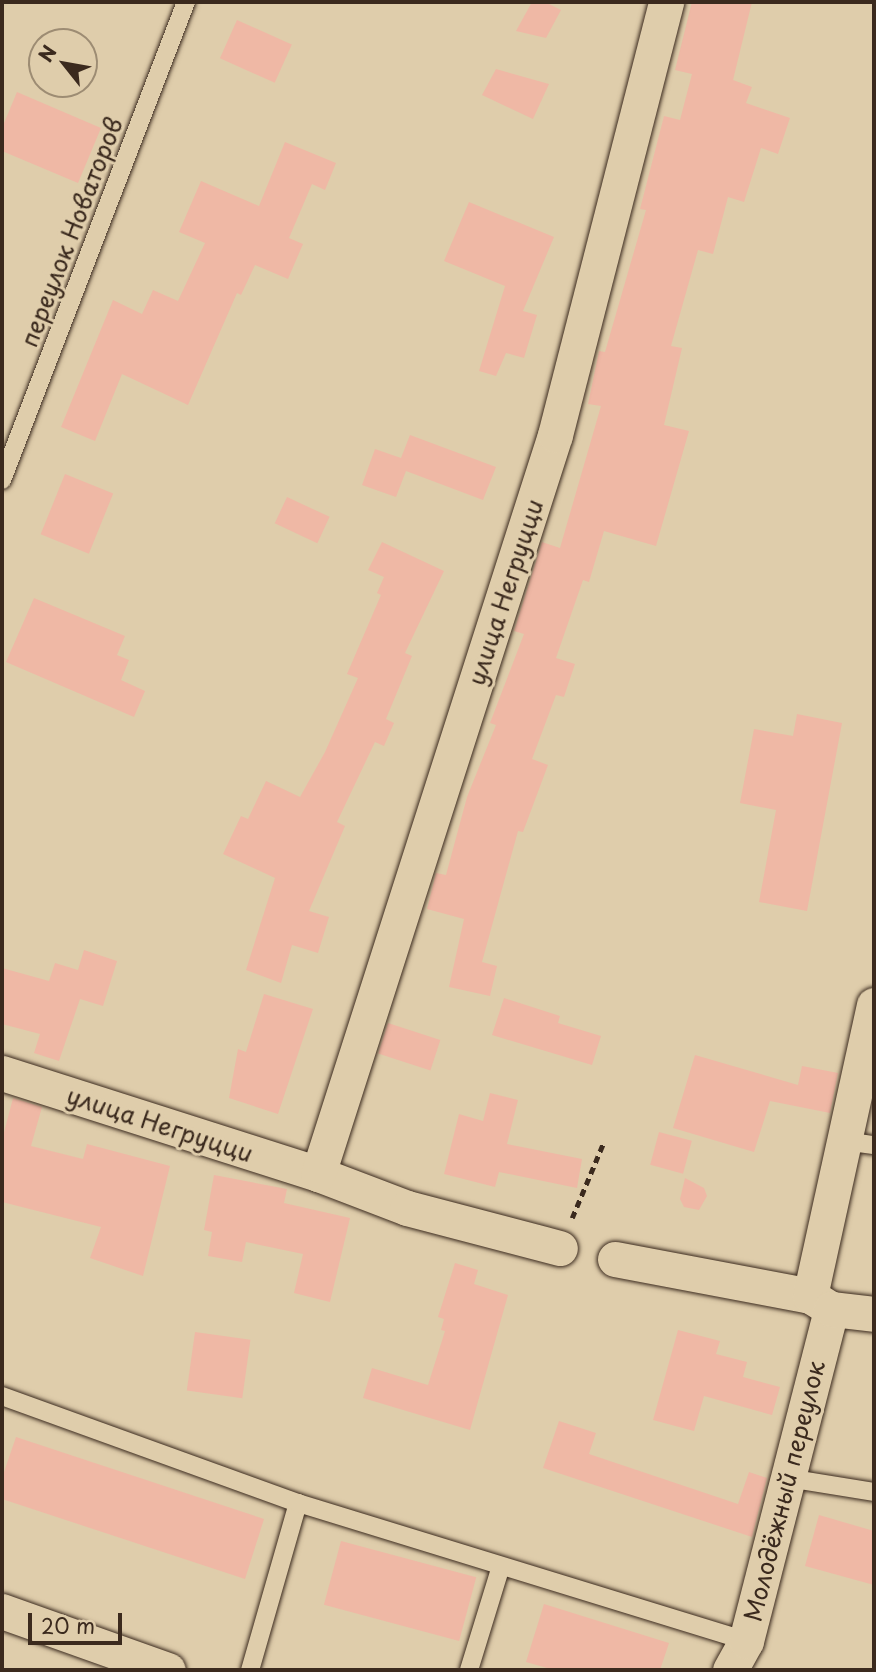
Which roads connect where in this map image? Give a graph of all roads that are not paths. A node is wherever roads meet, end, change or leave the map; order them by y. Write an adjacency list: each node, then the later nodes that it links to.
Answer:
1 (186, 2): 3 (lane, переулок Новаторов)
2 (666, 2): 7 (street, улица Негруцци)
3 (2, 480)
4 (874, 1005): 6 (street, Молодёжный переулок)
5 (2, 1073): 7 (street, улица Негруцци)
6 (859, 1143): 10 (street, Молодёжный переулок)
7 (318, 1174): 8 (street, улица Негруцци)
8 (560, 1248)
9 (615, 1259): 10 (street)
10 (820, 1302): 11 (street); 13 (street, Молодёжный переулок)
11 (874, 1314)
12 (2, 1396): 15 (lane)
13 (788, 1478): 14 (lane); 18 (street, Молодёжный переулок)
14 (874, 1492)
15 (298, 1503): 16 (lane); 20 (lane)
16 (500, 1569): 18 (lane); 21 (lane)
17 (2, 1611): 19 (street)
18 (738, 1656)
19 (168, 1670)
20 (250, 1670)
21 (469, 1670)

